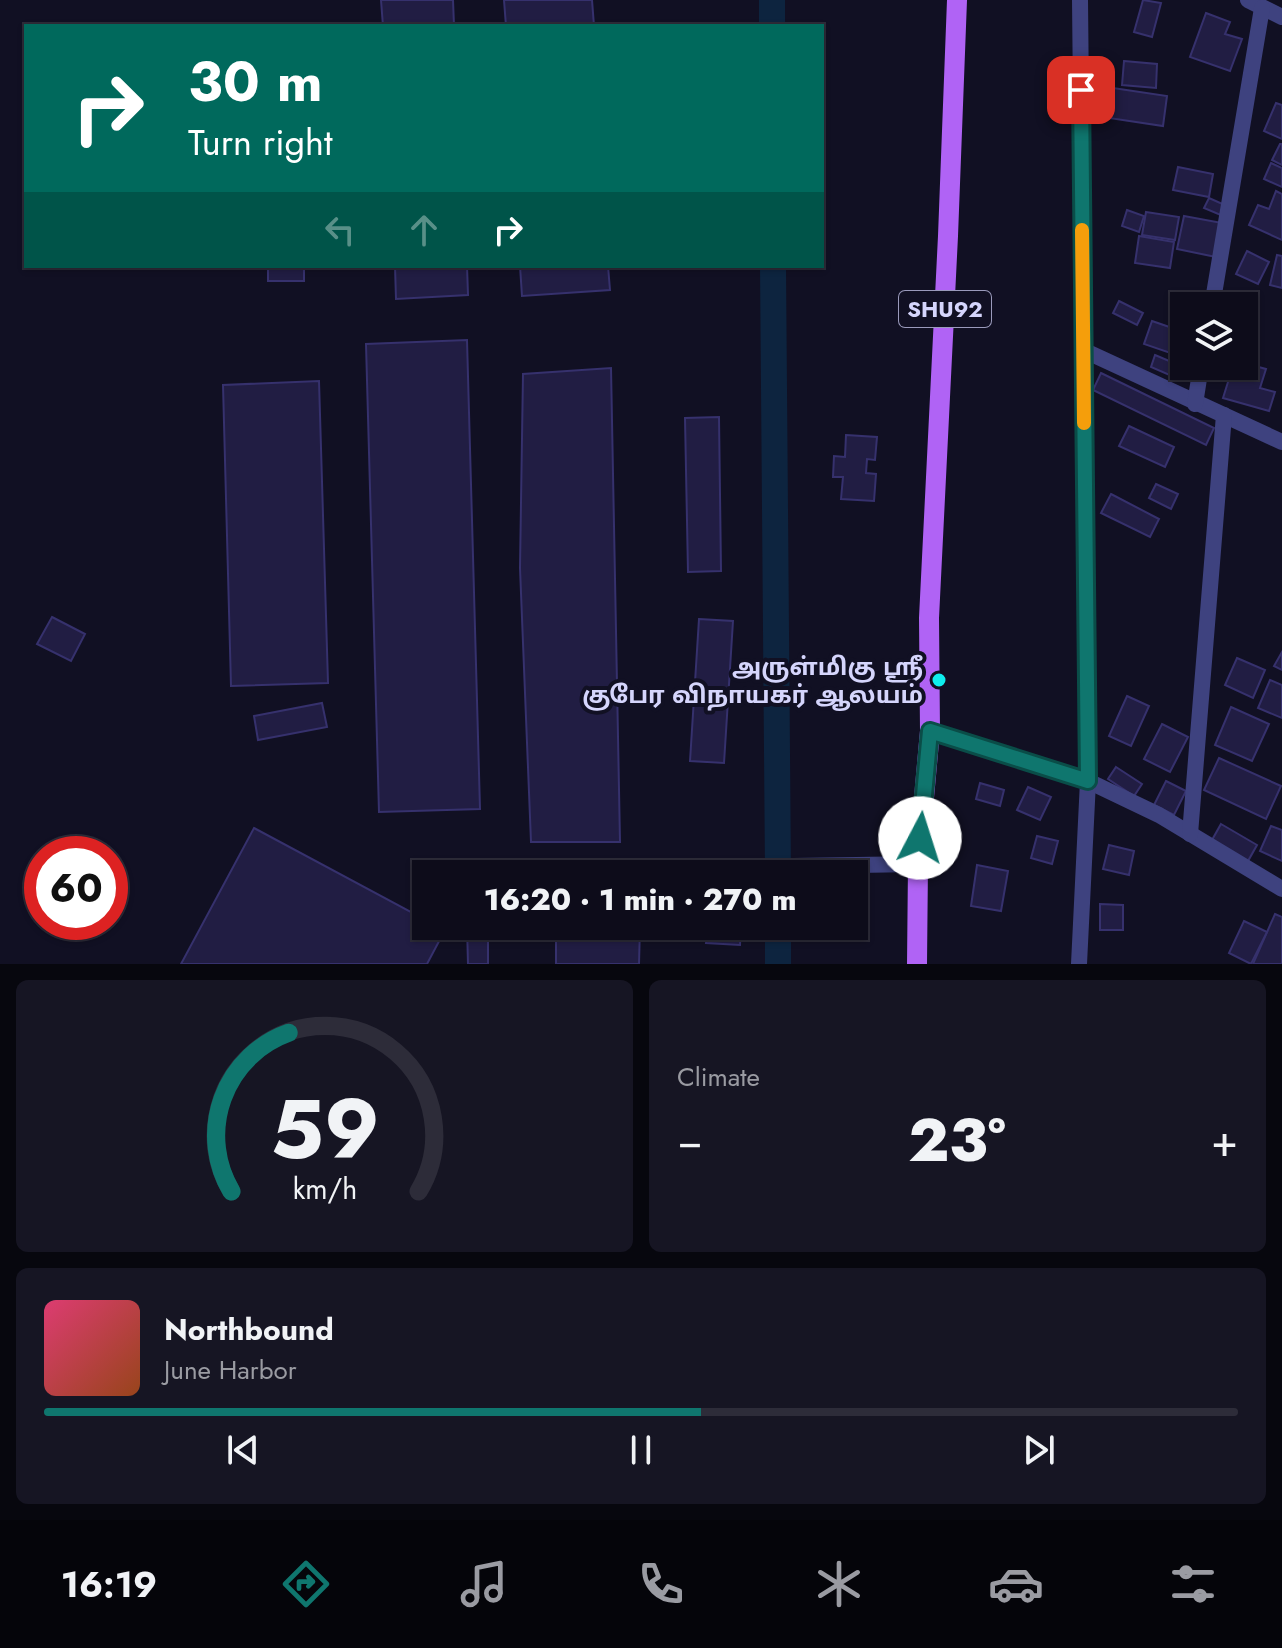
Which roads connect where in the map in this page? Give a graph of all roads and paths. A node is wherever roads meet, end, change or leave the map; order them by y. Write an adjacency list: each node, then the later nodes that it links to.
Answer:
1 (957, 0): 11 (main road, SHU92)
2 (1080, 0): 6 (street)
3 (1255, 4): 4 (street); 5 (street)
4 (1282, 17)
5 (1214, 292)
6 (1083, 350): 8 (street); 12 (street)
7 (1199, 380): 8 (street)
8 (1195, 404): 9 (street)
9 (1224, 415): 10 (street); 13 (street)
10 (1282, 442)
11 (930, 731): 12 (street); 14 (main road, SHU92)
12 (1088, 781): 13 (street); 18 (street)
13 (1190, 834): 16 (street)
14 (918, 864): 15 (street); 17 (main road, SHU92)
15 (868, 865)
16 (1282, 889)
17 (917, 964)
18 (1079, 964)

